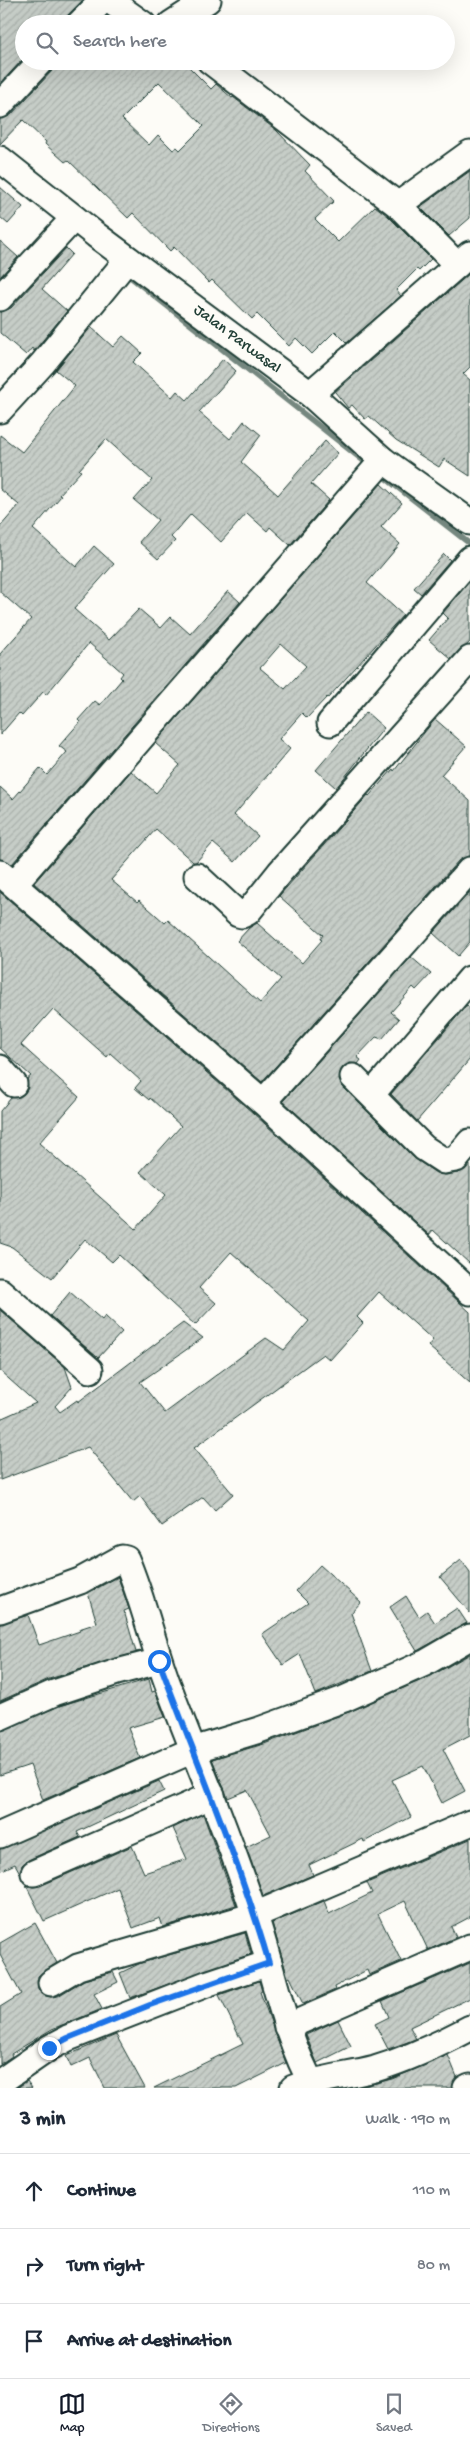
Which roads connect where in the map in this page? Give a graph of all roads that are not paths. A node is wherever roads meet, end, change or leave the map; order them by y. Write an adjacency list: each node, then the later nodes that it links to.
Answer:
1 (103, 0): 4 (street)
2 (109, 0): 5 (street)
3 (208, 0): 6 (street)
4 (88, 15)
5 (130, 15)
6 (185, 15)
7 (33, 70): 9 (street)
8 (222, 70): 12 (street)
9 (0, 105)
10 (470, 153): 12 (street)
11 (0, 159): 13 (street, Jalan Parwasal)
12 (398, 205): 14 (street)
13 (68, 224): 15 (street, Jalan Parwasal); 16 (street)
14 (464, 259): 17 (street)
15 (123, 266): 17 (street, Jalan Parwasal); 18 (street)
16 (0, 298)
17 (310, 394): 19 (street, Jalan Parwasal)
18 (0, 410)
19 (383, 460): 20 (street, Jalan Parwasal); 26 (street)
20 (470, 522)
21 (470, 559): 23 (street)
22 (470, 659): 25 (street)
23 (330, 723)
24 (470, 870): 30 (street)
25 (197, 876)
26 (7, 878): 30 (street)
27 (470, 979): 29 (street)
28 (353, 1077): 29 (street)
29 (372, 1094): 31 (street)
30 (263, 1102): 33 (street)
31 (470, 1142)
32 (0, 1291): 34 (street)
33 (470, 1292)
34 (90, 1370)
35 (0, 1610): 37 (street)
36 (470, 1637): 39 (street)
37 (159, 1661): 38 (street); 39 (street)
38 (0, 1717)
39 (193, 1750): 40 (street); 42 (street)
40 (212, 1795): 43 (street); 44 (street)
41 (470, 1823): 44 (street)
42 (0, 1835)
43 (34, 1873)
44 (255, 1915): 46 (street); 47 (street)
45 (470, 1948): 48 (street)
46 (269, 1963): 48 (street); 50 (street)
47 (51, 1983)
48 (287, 2027): 51 (street)
49 (470, 2028): 51 (street)
50 (0, 2082)
51 (306, 2086)
52 (470, 2086): 53 (street)
53 (466, 2088)

